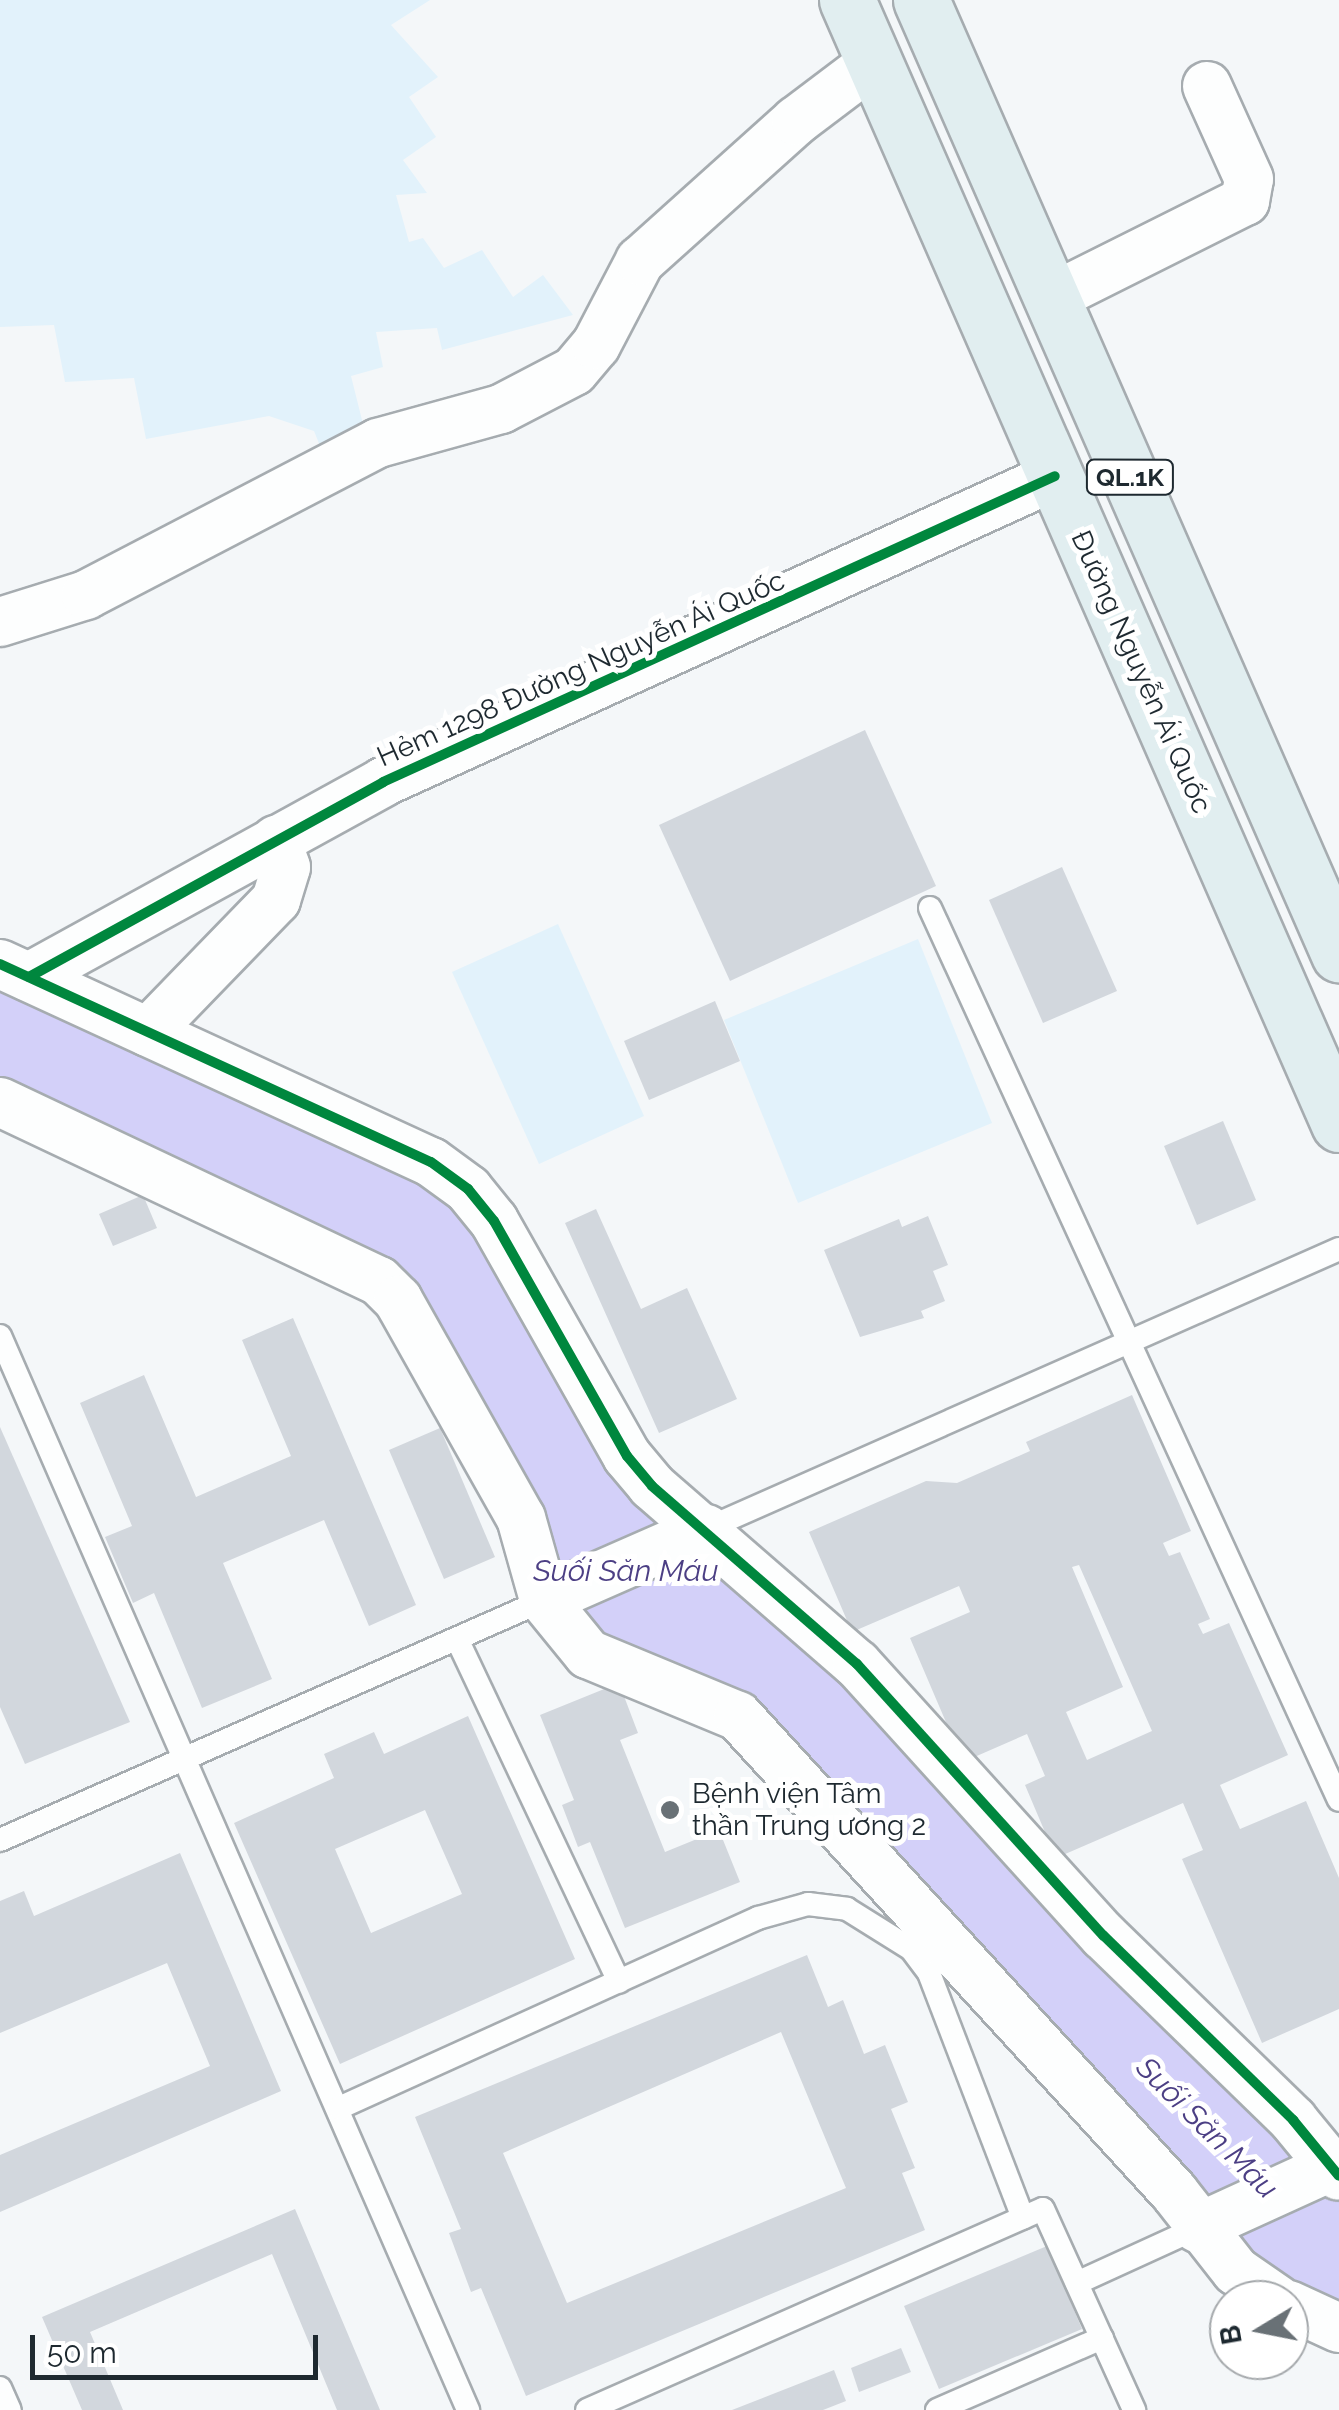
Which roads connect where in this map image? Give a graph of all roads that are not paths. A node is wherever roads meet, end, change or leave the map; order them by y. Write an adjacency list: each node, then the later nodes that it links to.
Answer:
1 (847, 0): 3 (main road, Đường Nguyễn Ái Quốc / QL.1K)
2 (921, 0): 5 (main road, QL.1K)
3 (874, 62): 6 (main road, Đường Nguyễn Ái Quốc / QL.1K); 7 (street)
4 (1207, 86): 5 (street)
5 (1051, 298): 10 (main road, QL.1K)
6 (1056, 476): 8 (street, Hẻm 1298 Đường Nguyễn Ái Quốc); 12 (main road, Đường Nguyễn Ái Quốc / QL.1K)
7 (0, 622)
8 (276, 840): 11 (street, Hẻm 1298 Đường Nguyễn Ái Quốc); 13 (street)
9 (930, 908): 18 (lane)
10 (1339, 954): 12 (main road)
11 (14, 970): 13 (street)
12 (1278, 983): 15 (main road, Đường Nguyễn Ái Quốc / QL.1K)
13 (148, 1032): 21 (street)
14 (0, 1102): 22 (street)
15 (1339, 1124)
16 (1339, 1250): 18 (lane)
17 (0, 1336): 19 (lane)
18 (1129, 1342): 21 (lane); 25 (lane)
19 (22, 1390): 20 (lane); 24 (lane)
20 (0, 1400)
21 (706, 1528): 22 (street); 29 (street)
22 (544, 1600): 23 (lane); 31 (street)
23 (456, 1638): 24 (lane); 27 (lane)
24 (182, 1760): 26 (lane); 28 (lane)
25 (1339, 1800)
26 (0, 1840)
27 (619, 1982): 28 (lane); 30 (lane)
28 (339, 2108): 39 (lane)
29 (1337, 2168): 31 (street)
30 (1024, 2218): 33 (lane); 40 (lane)
31 (1197, 2228): 32 (street); 33 (lane)
32 (1247, 2280)
33 (1077, 2283): 36 (lane)
34 (1309, 2314): 35 (street)
35 (1339, 2328)
36 (1102, 2338): 41 (lane); 42 (lane)
37 (0, 2388): 38 (lane)
38 (10, 2410)
39 (468, 2410)
40 (588, 2410)
41 (937, 2410)
42 (1134, 2410)

